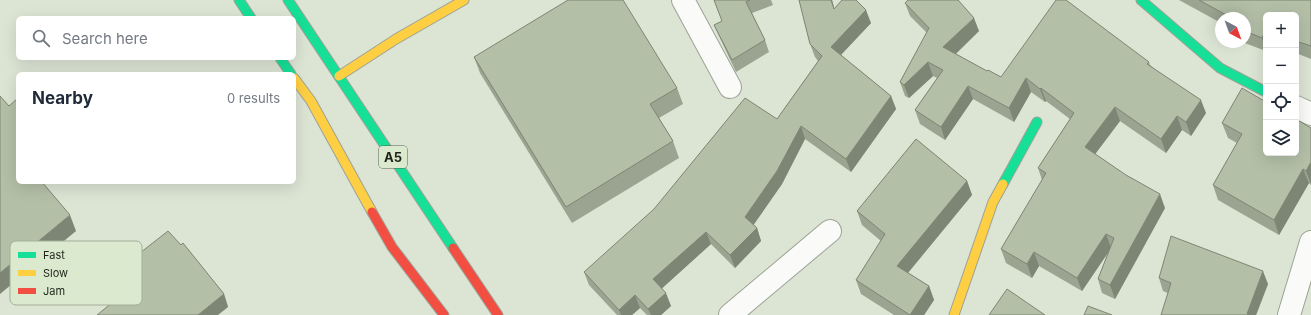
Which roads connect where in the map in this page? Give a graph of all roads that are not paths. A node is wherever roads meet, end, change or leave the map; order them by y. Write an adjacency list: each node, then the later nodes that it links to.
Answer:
1 (239, 0): 6 (main road)
2 (288, 0): 9 (main road, A5)
3 (464, 0): 9 (main road)
4 (683, 0): 11 (street)
5 (1141, 0): 12 (main road)
6 (250, 16)
7 (281, 60): 8 (main road)
8 (290, 72)
9 (339, 76): 19 (main road, A5)
10 (296, 81): 18 (main road)
11 (730, 87)
12 (1263, 90)
13 (1299, 108): 14 (street)
14 (1311, 114)
15 (1037, 122): 21 (main road)
16 (830, 231): 20 (street)
17 (1311, 242): 22 (street)
18 (444, 315)
19 (498, 315)
20 (730, 315)
21 (954, 315)
22 (1289, 315)

